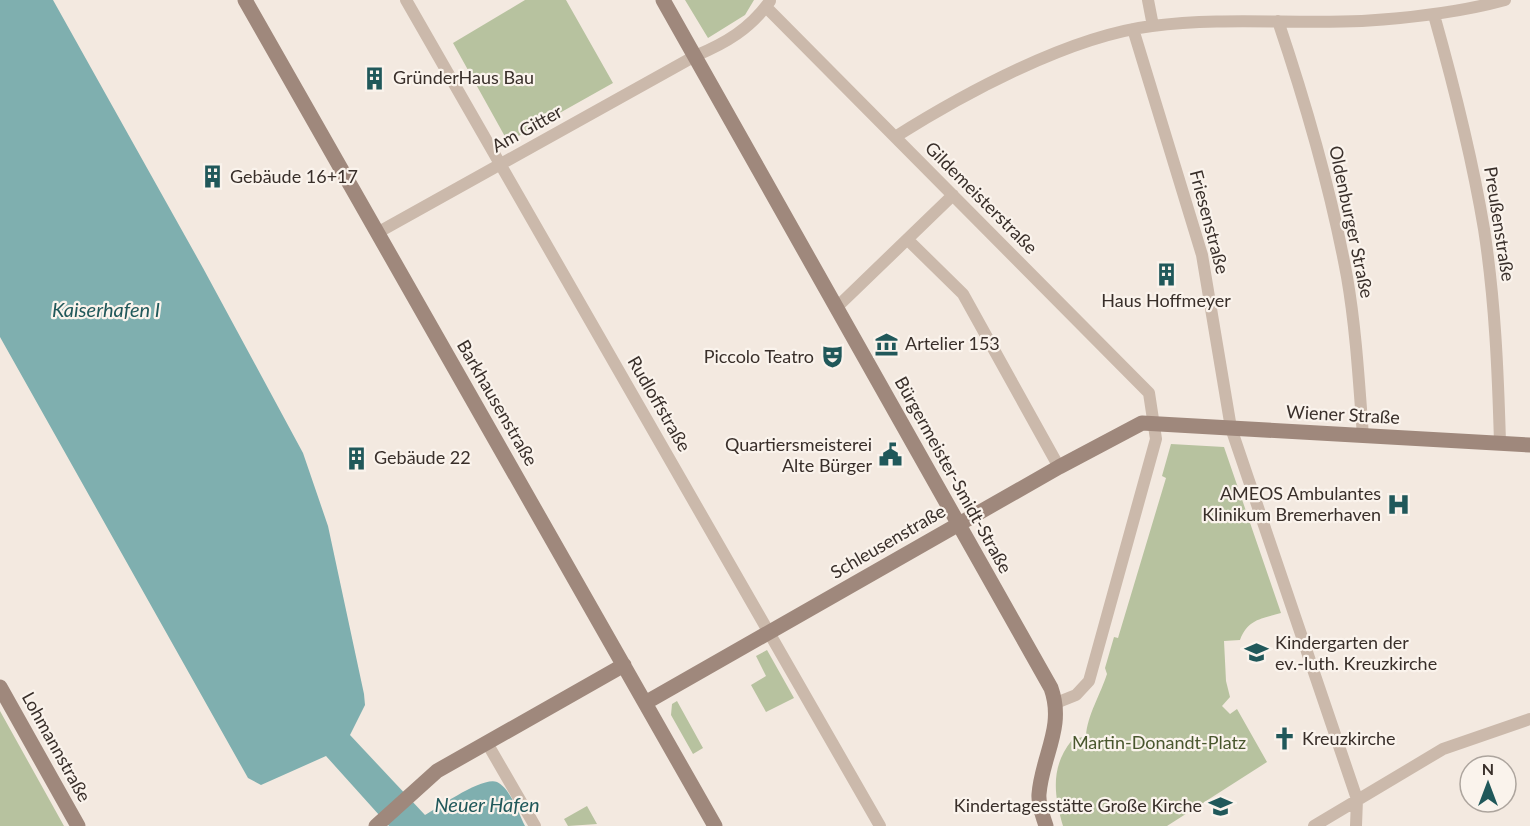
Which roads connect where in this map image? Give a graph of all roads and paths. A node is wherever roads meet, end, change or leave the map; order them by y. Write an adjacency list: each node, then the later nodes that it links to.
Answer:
1 (245, 0): 15 (street, Barkhausenstraße)
2 (406, 0): 13 (street, Rudloffstraße)
3 (663, 0): 11 (street, Bürgermeister-Smidt-Straße)
4 (1148, 0): 9 (street)
5 (1505, 0): 7 (street)
6 (768, 3): 11 (street, Am Gitter); 12 (street, Gildemeisterstraße)
7 (1434, 15): 8 (street); 21 (street, Preußenstraße)
8 (1278, 21): 9 (street); 20 (street, Oldenburger Straße)
9 (1153, 26): 10 (street)
10 (1133, 29): 12 (street); 19 (street, Friesenstraße)
11 (695, 56): 13 (street, Am Gitter); 17 (street, Bürgermeister-Smidt-Straße)
12 (895, 137): 14 (street, Gildemeisterstraße)
13 (501, 164): 15 (street, Am Gitter); 25 (street, Rudloffstraße)
14 (953, 195): 16 (street); 18 (street, Gildemeisterstraße)
15 (377, 233): 26 (street, Barkhausenstraße)
16 (908, 240): 17 (street); 23 (street)
17 (836, 308): 24 (street, Bürgermeister-Smidt-Straße)
18 (1154, 424): 19 (street, Wiener Straße); 23 (street, Schleusenstraße); 29 (street, Gildemeisterstraße)
19 (1231, 428): 20 (street, Wiener Straße); 32 (street, Friesenstraße)
20 (1363, 436): 21 (street, Wiener Straße)
21 (1500, 443): 22 (street, Wiener Straße)
22 (1530, 445)
23 (1059, 467): 24 (street, Schleusenstraße)
24 (958, 525): 25 (street, Schleusenstraße); 29 (street, Bürgermeister-Smidt-Straße)
25 (770, 632): 28 (street, Schleusenstraße); 37 (street, Rudloffstraße)
26 (624, 665): 28 (street, Barkhausenstraße); 31 (street)
27 (0, 687): 34 (street, Lohmannstraße)
28 (645, 703): 36 (street, Barkhausenstraße)
29 (1056, 703): 38 (street, Bürgermeister-Smidt-Straße)
30 (1530, 719): 32 (street)
31 (487, 743): 33 (street); 35 (street)
32 (1358, 799): 39 (street); 40 (street)
33 (378, 824)
34 (78, 826)
35 (535, 826)
36 (715, 826)
37 (880, 826)
38 (1046, 826)
39 (1314, 826)
40 (1356, 826)

